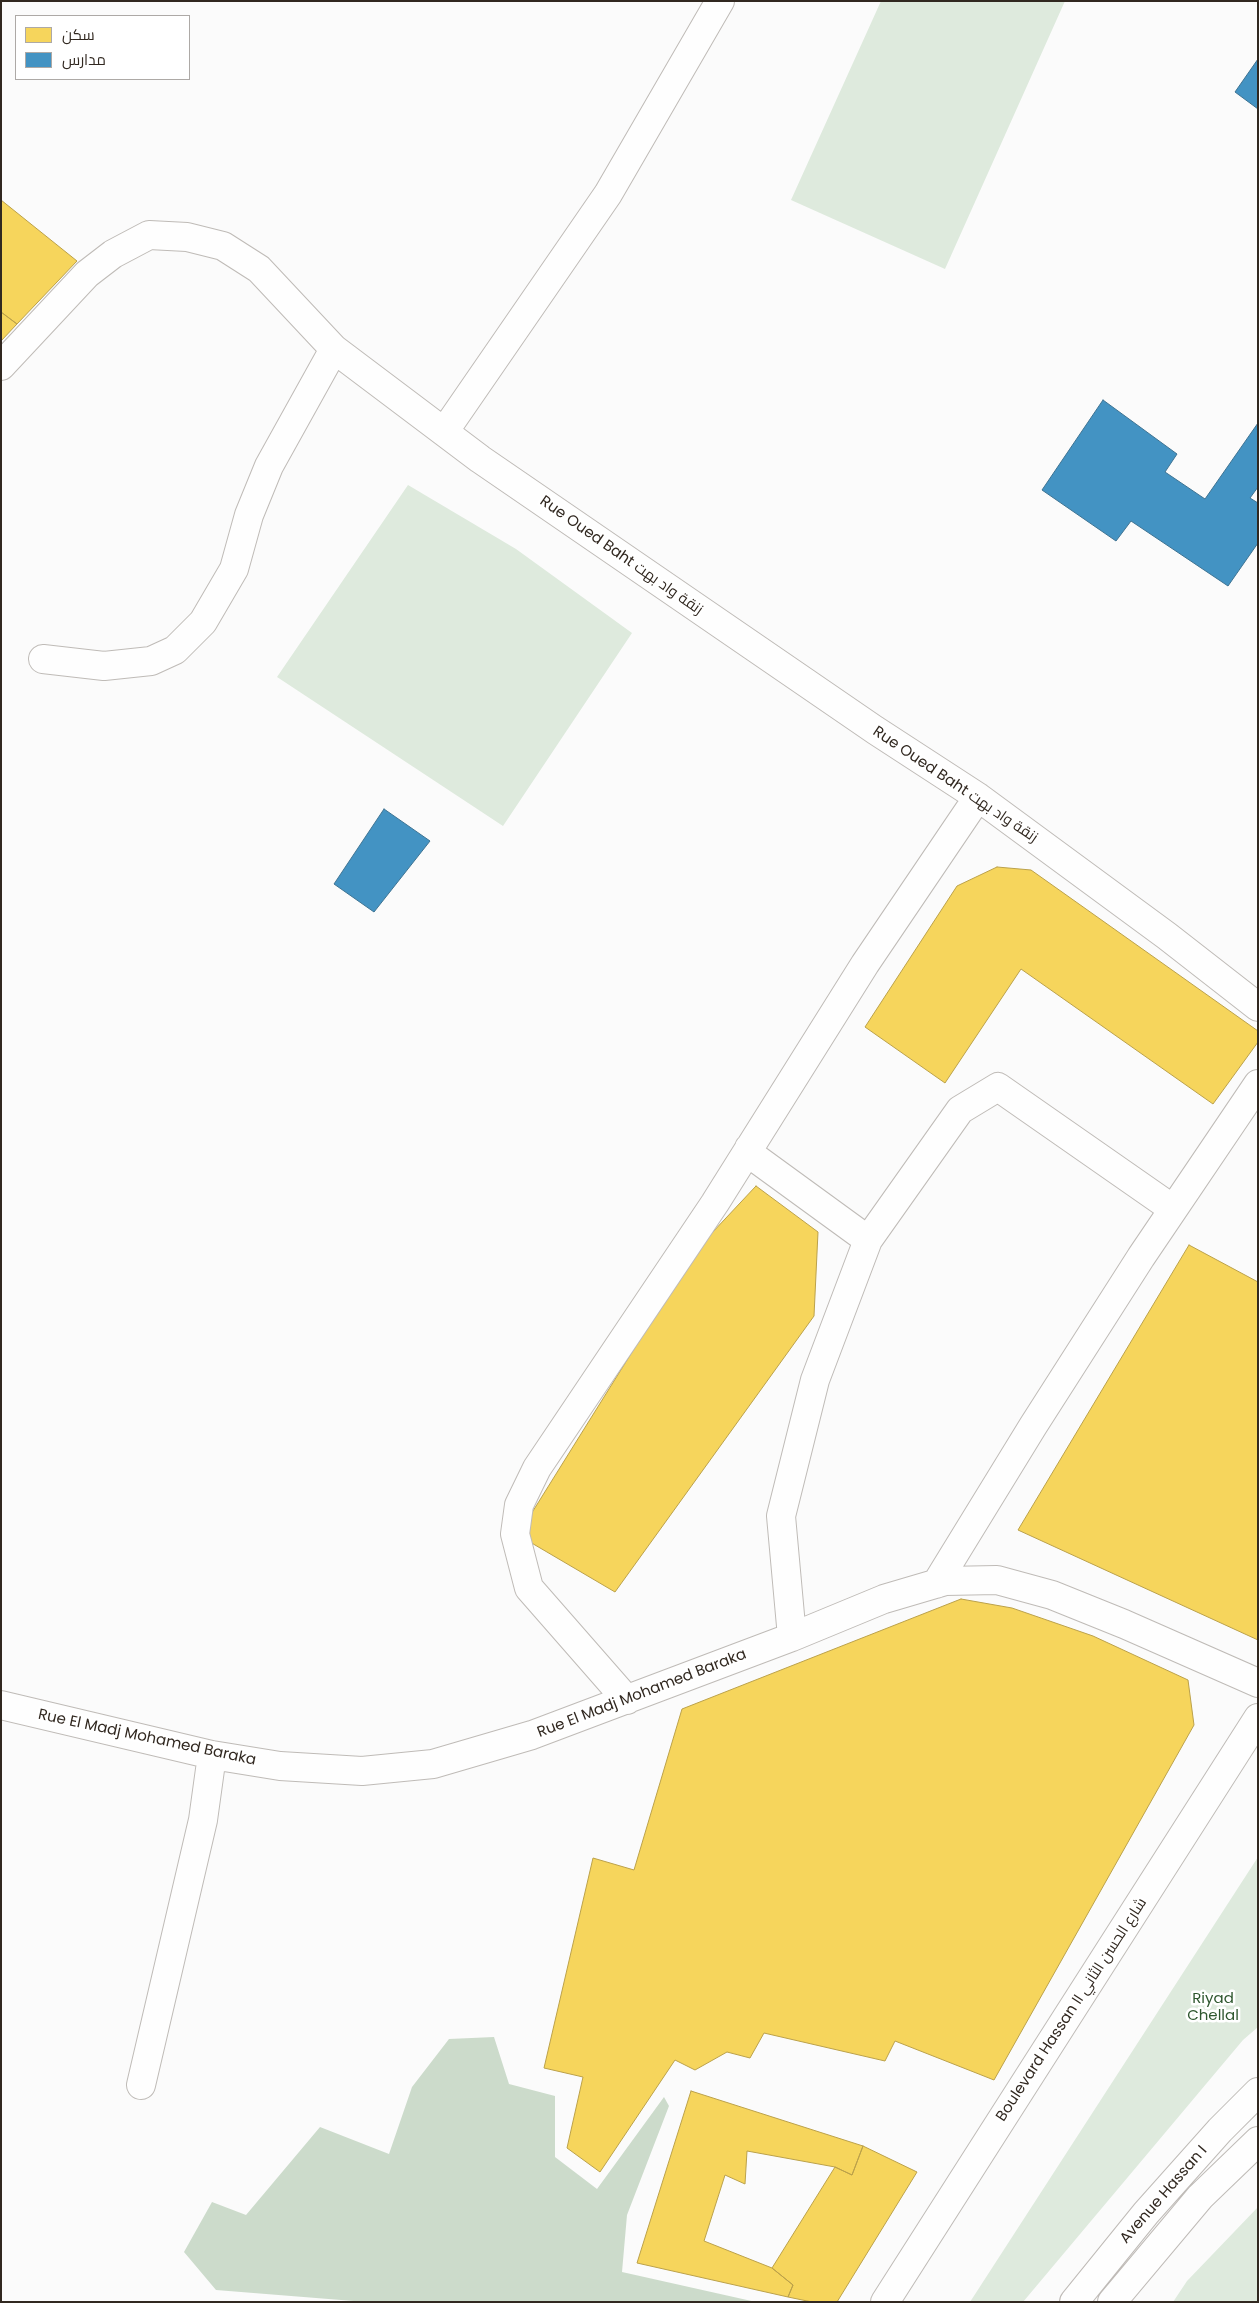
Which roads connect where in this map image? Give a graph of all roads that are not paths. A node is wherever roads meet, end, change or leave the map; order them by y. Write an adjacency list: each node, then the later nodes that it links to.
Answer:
1 (720, 1): 4 (street)
2 (334, 349): 3 (street, Rue Oued Baht زنقة واد بهت); 4 (street, Rue Oued Baht زنقة واد بهت); 5 (street)
3 (1, 366)
4 (444, 432): 6 (street, Rue Oued Baht زنقة واد بهت)
5 (43, 659)
6 (978, 797): 7 (street, Rue Oued Baht زنقة واد بهت); 9 (street)
7 (1258, 1007)
8 (1258, 1084): 10 (street)
9 (750, 1148): 11 (street); 15 (street)
10 (1173, 1209): 11 (street); 12 (street)
11 (868, 1240): 13 (street)
12 (936, 1584): 13 (street, Rue El Madj Mohamed Baraka); 14 (street, Rue El Madj Mohamed Baraka)
13 (792, 1638): 15 (street, Rue El Madj Mohamed Baraka)
14 (1258, 1683)
15 (627, 1700): 18 (street, Rue El Madj Mohamed Baraka)
16 (2, 1708): 18 (street, Rue El Madj Mohamed Baraka)
17 (1258, 1718): 22 (street, Boulevard Hassan II شارع الحسن الثاني)
18 (212, 1756): 19 (street)
19 (141, 2085)
20 (1258, 2092): 23 (street, Avenue Hassan I)
21 (1258, 2141): 24 (street, Avenue Hassan I)
22 (885, 2302)
23 (1074, 2302)
24 (1112, 2302)

